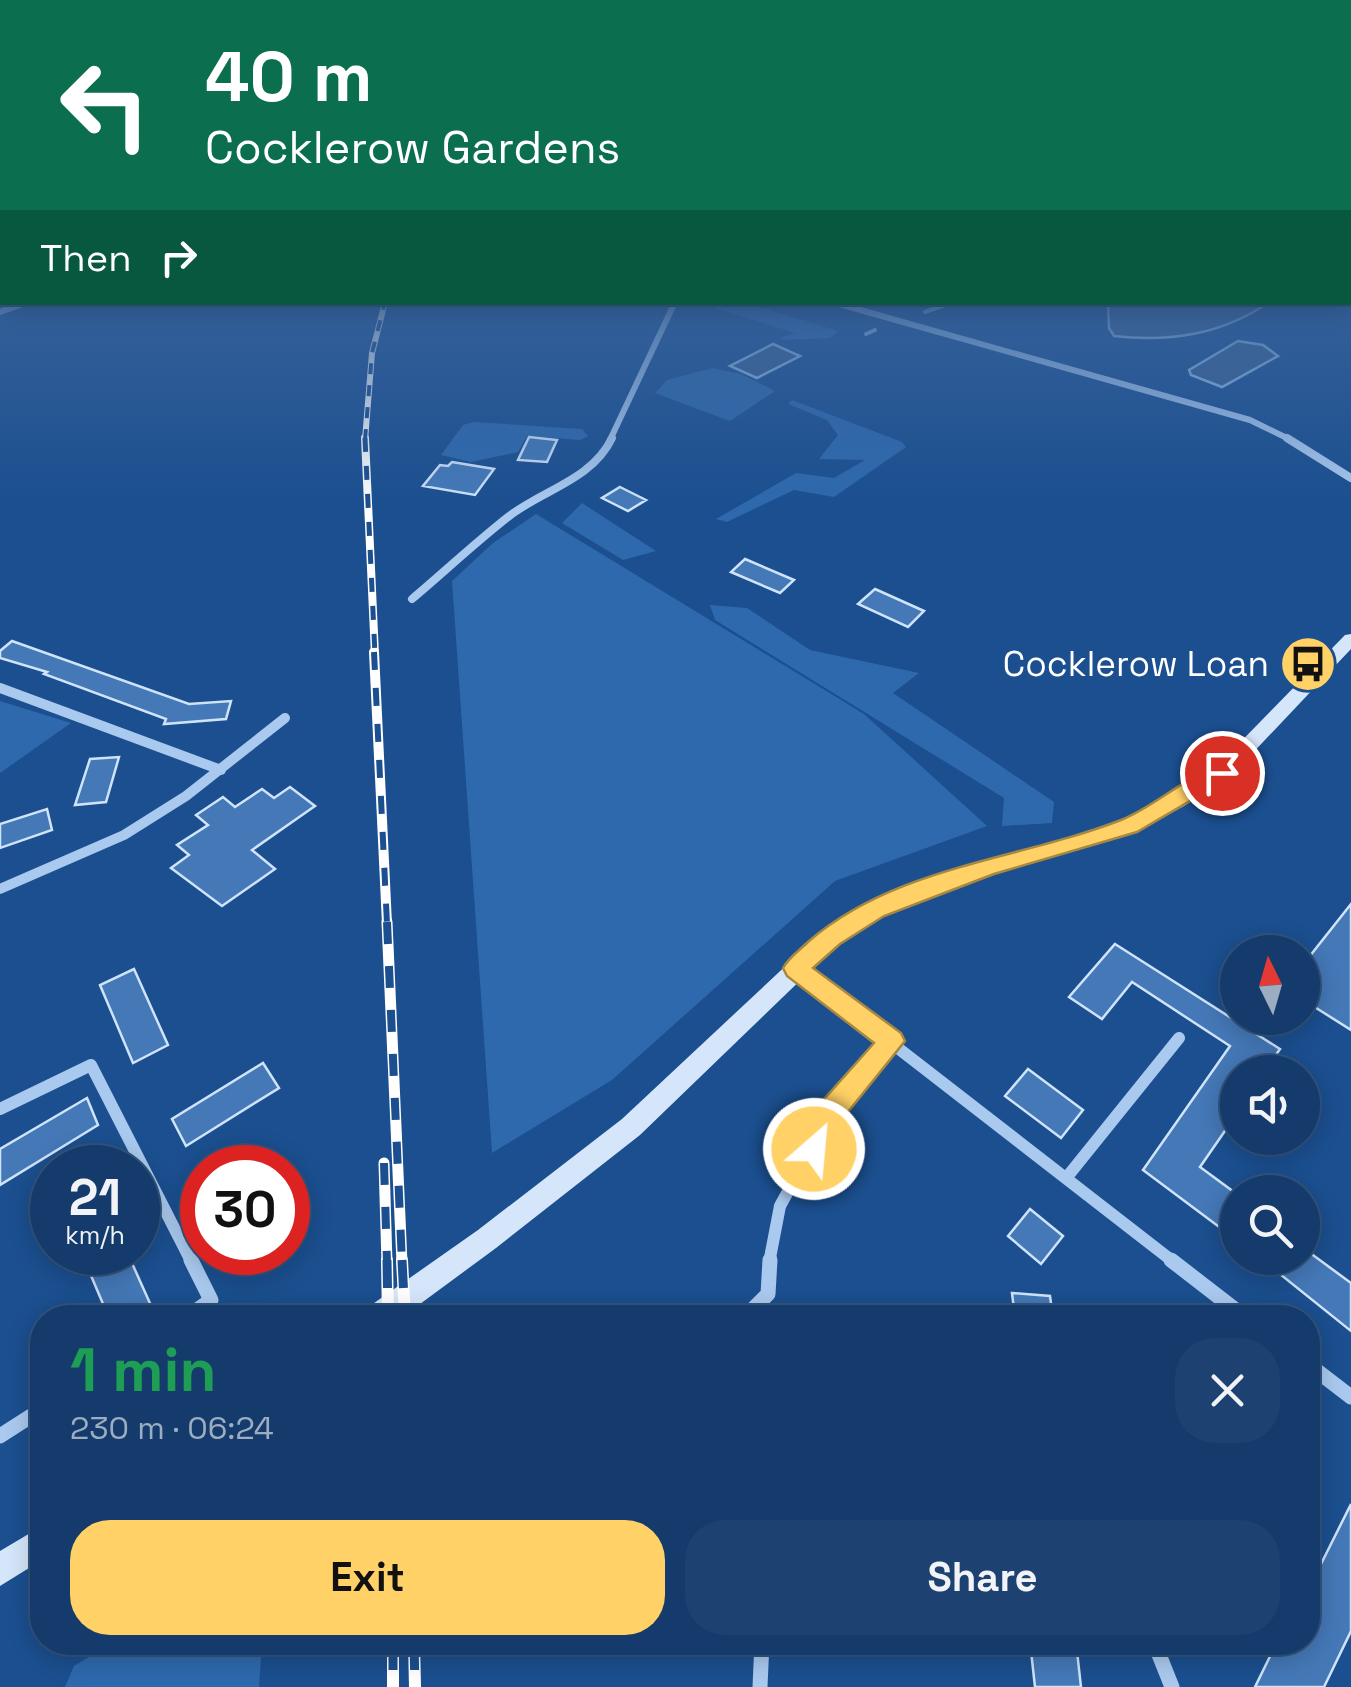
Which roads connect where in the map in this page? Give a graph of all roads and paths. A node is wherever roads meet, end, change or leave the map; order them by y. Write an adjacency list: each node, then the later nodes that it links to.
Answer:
1 (654, 347): 4 (street)
2 (990, 347): 3 (street)
3 (1351, 478)
4 (412, 599)
5 (1351, 639): 10 (main road)
6 (0, 688): 8 (street)
7 (285, 718): 8 (street)
8 (221, 770): 9 (street)
9 (0, 889)
10 (796, 968): 12 (street); 16 (main road)
11 (1179, 1038): 14 (street)
12 (892, 1041): 14 (street); 17 (street)
13 (0, 1108): 15 (street)
14 (1067, 1177): 18 (street)
15 (204, 1305)
16 (394, 1305)
17 (757, 1305)
18 (1229, 1305)
19 (1320, 1373): 20 (street)
20 (1351, 1397)
21 (30, 1417): 22 (street)
22 (0, 1436)
23 (30, 1550): 24 (main road)
24 (0, 1570)
25 (761, 1655): 27 (street)
26 (1159, 1655): 28 (street)
27 (760, 1687)
28 (1172, 1687)

